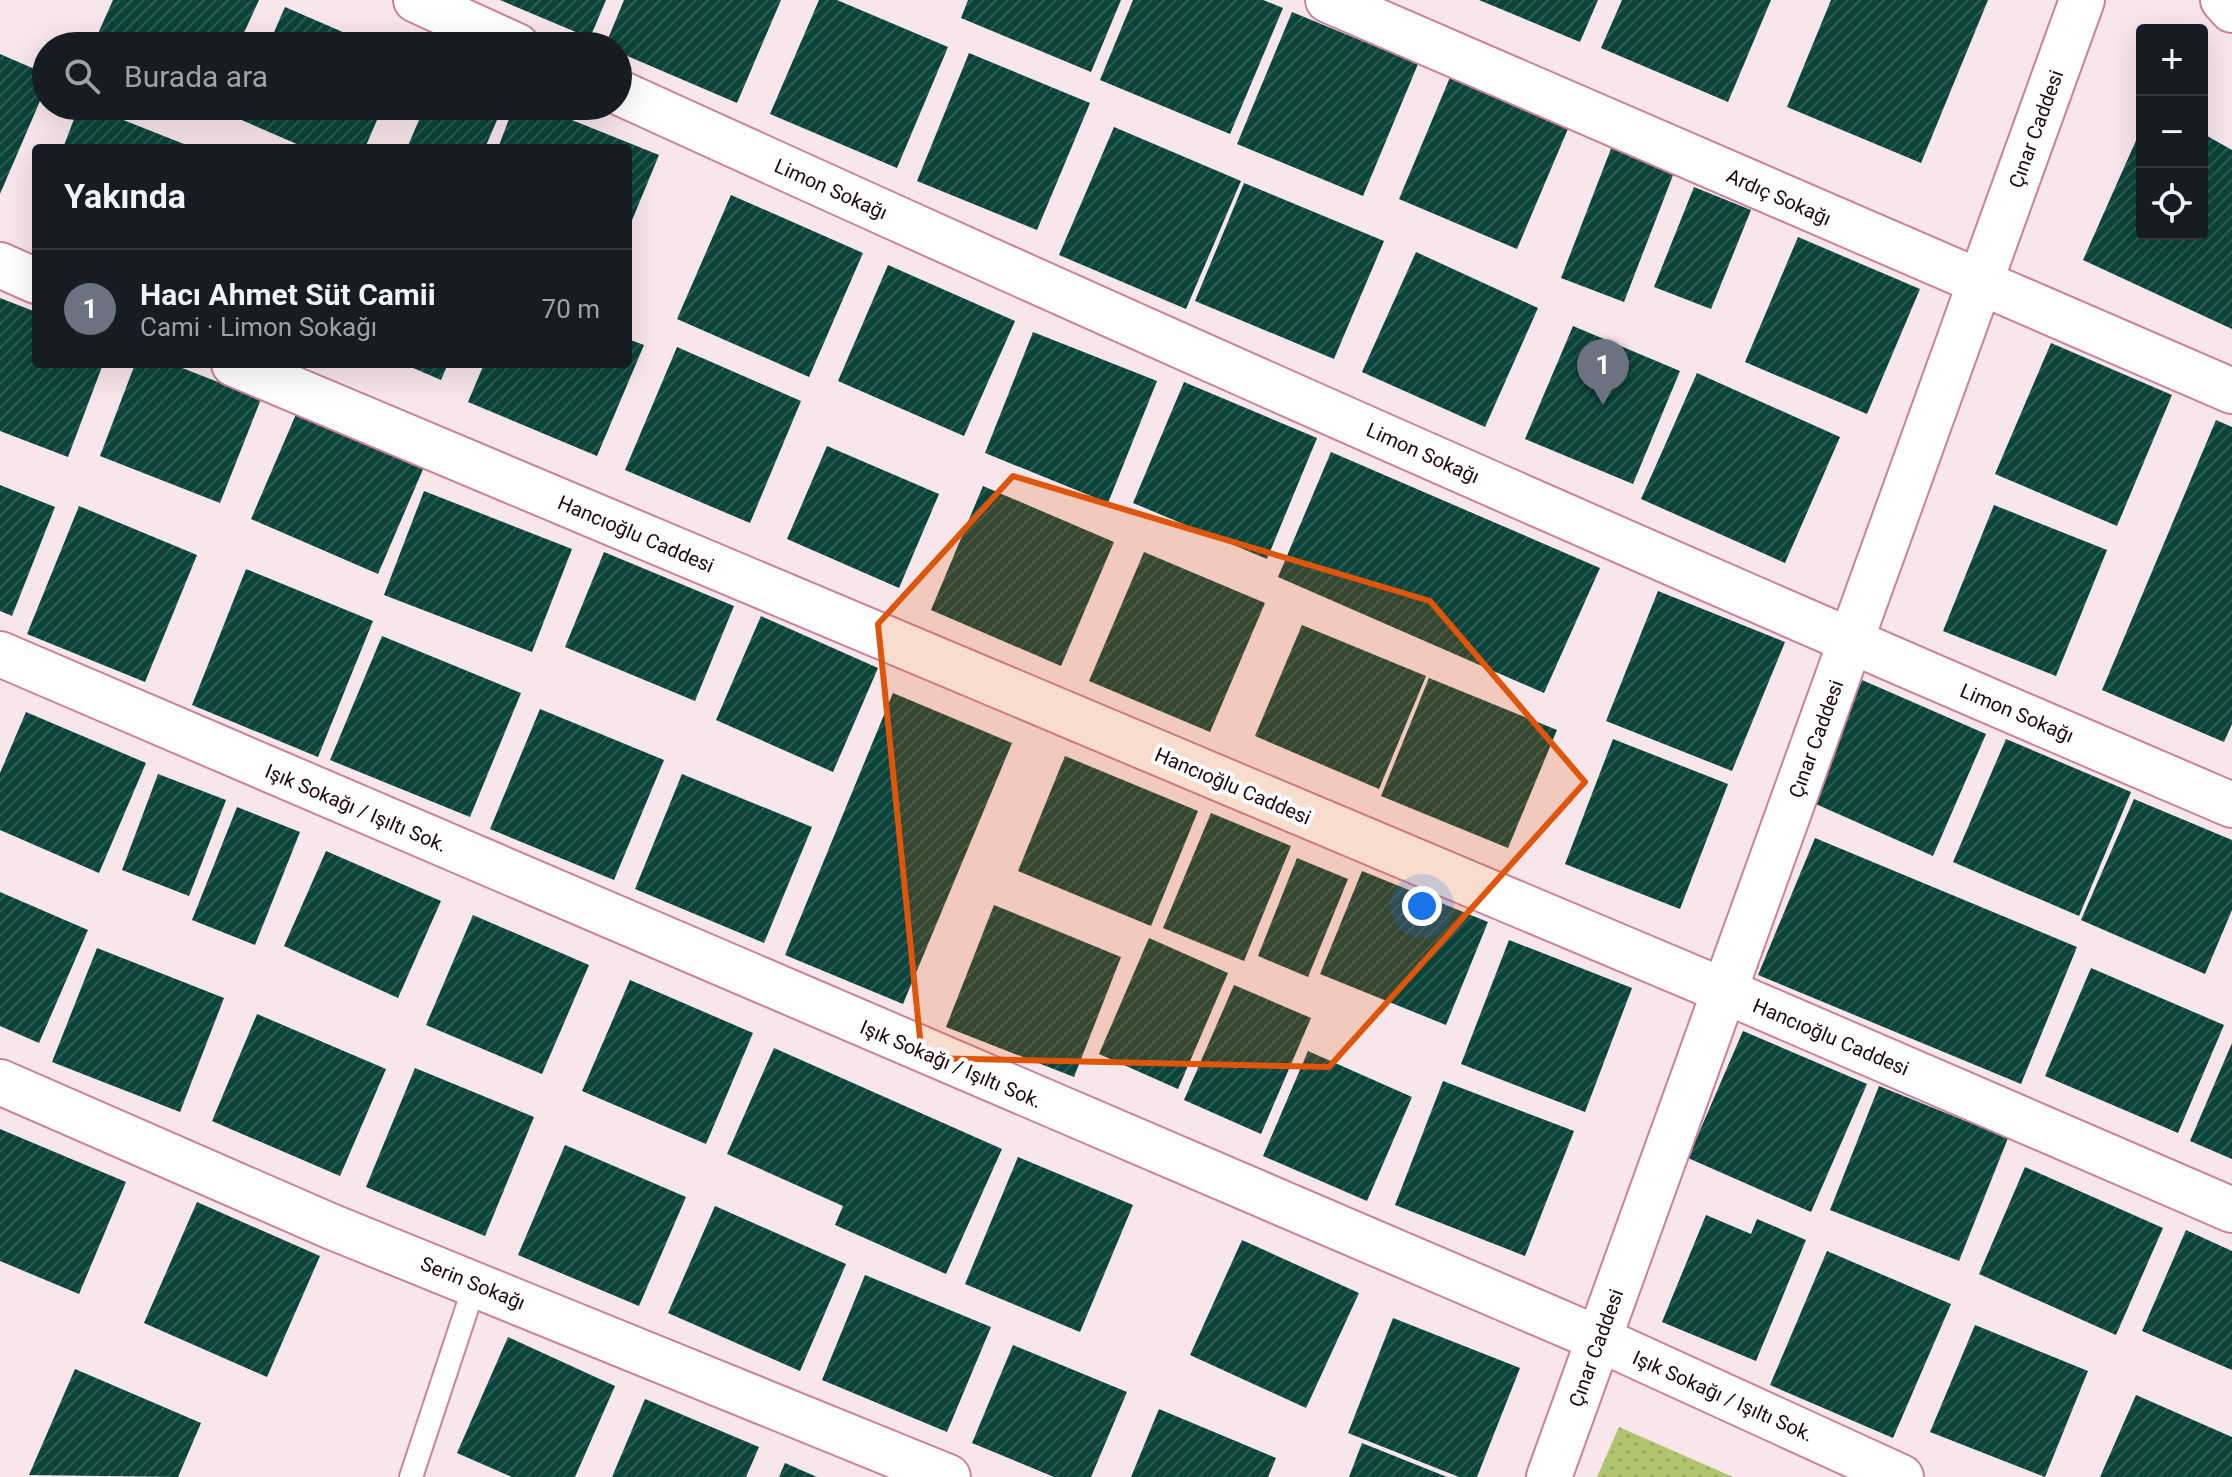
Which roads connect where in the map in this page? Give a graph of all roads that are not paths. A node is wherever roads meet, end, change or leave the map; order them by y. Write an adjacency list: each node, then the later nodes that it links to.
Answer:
1 (416, 0): 6 (street)
2 (1328, 0): 10 (street, Ardıç Sokağı)
3 (2082, 0): 10 (street, Çınar Caddesi)
4 (2223, 0): 5 (street)
5 (2232, 10)
6 (486, 32)
7 (632, 98): 13 (street, Limon Sokağı)
8 (0, 265): 9 (street)
9 (32, 279)
10 (1980, 283): 12 (street, Ardıç Sokağı); 13 (street, Çınar Caddesi)
11 (243, 368): 16 (street, Hancıoğlu Caddesi)
12 (2232, 391)
13 (1851, 643): 15 (street, Limon Sokağı); 16 (street, Çınar Caddesi)
14 (0, 654): 20 (street, Işık Sokağı / Işıltı Sok.)
15 (2232, 805)
16 (1724, 993): 18 (street, Hancıoğlu Caddesi); 20 (street, Çınar Caddesi)
17 (0, 1082): 19 (street, Serin Sokağı)
18 (2232, 1210)
19 (475, 1284): 21 (lane); 22 (street, Serin Sokağı)
20 (1599, 1339): 23 (street, Çınar Caddesi); 24 (street, Işık Sokağı / Işıltı Sok.)
21 (411, 1477)
22 (948, 1477)
23 (1549, 1477)
24 (1901, 1477)

